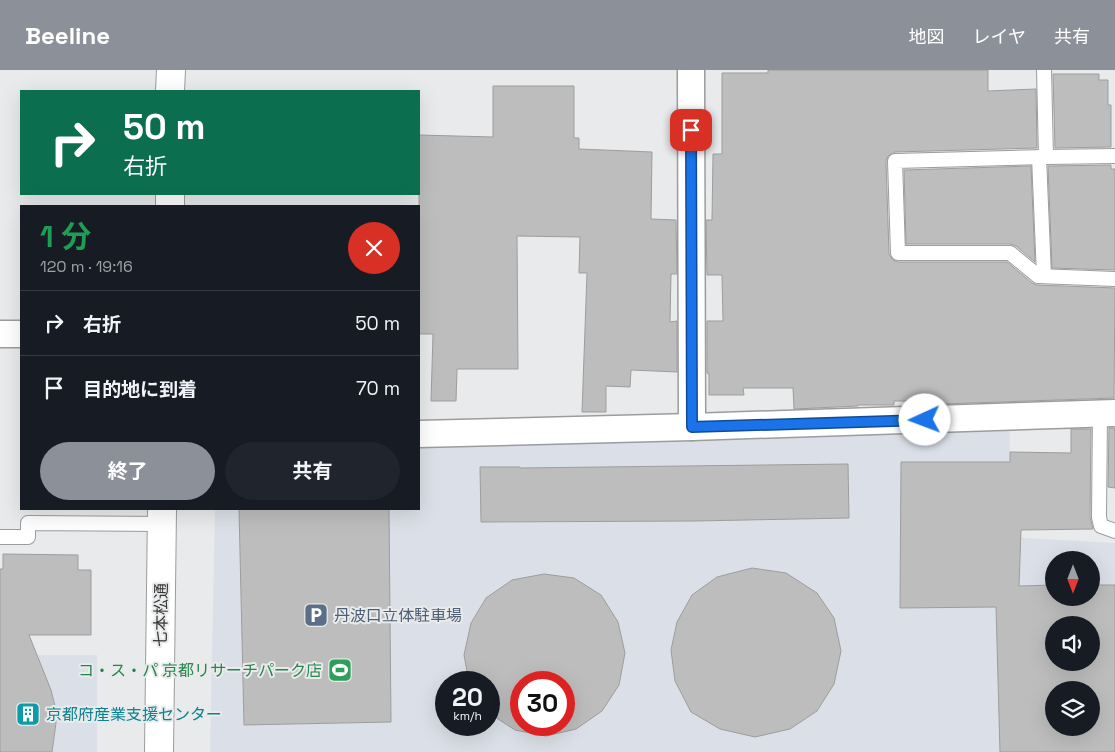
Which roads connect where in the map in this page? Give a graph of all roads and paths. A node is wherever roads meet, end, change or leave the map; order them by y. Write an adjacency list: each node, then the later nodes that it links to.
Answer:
1 (171, 70): 4 (street)
2 (691, 70): 12 (street)
3 (1044, 70): 6 (lane)
4 (170, 90)
5 (1115, 156): 6 (lane)
6 (1042, 157): 7 (lane); 7 (lane)
7 (1044, 276): 8 (lane)
8 (1115, 279)
9 (0, 334): 10 (street)
10 (20, 334)
11 (1108, 413): 12 (street); 15 (lane)
12 (692, 427): 13 (street)
13 (420, 434)
14 (162, 517): 16 (lane); 17 (street, 七本松通)
15 (1115, 531)
16 (0, 536)
17 (159, 752)

